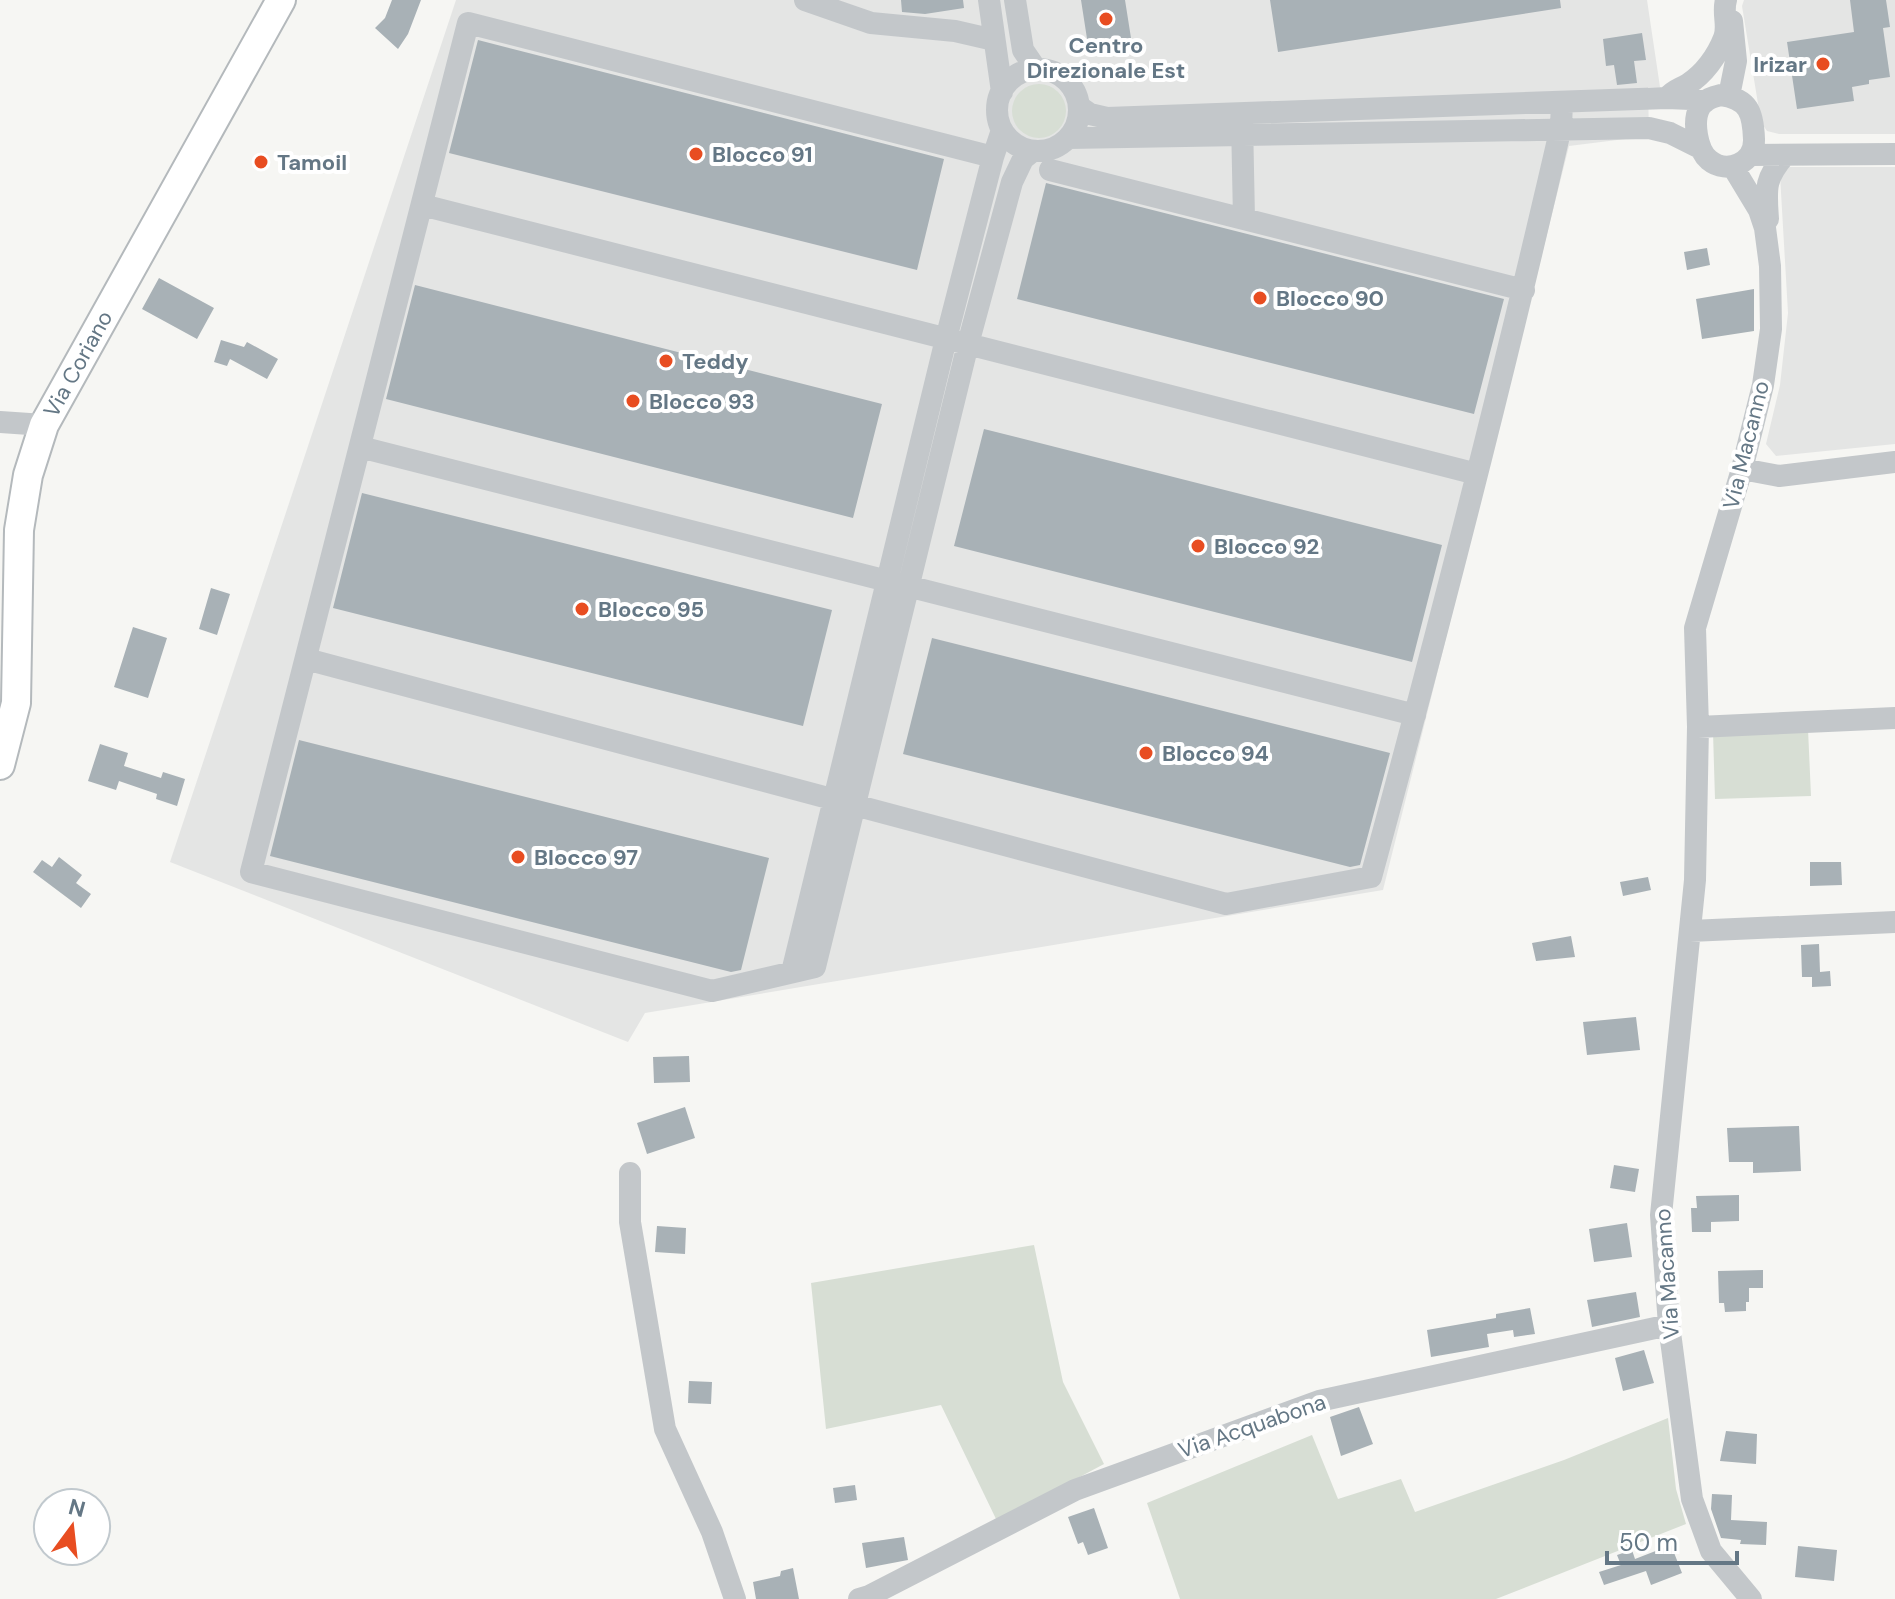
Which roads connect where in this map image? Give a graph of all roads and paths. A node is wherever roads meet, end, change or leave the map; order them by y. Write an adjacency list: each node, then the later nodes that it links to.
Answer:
1 (281, 0): 30 (main road, Via Coriano)
2 (805, 0): 5 (street)
3 (1015, 0): 6 (street)
4 (1728, 0): 8 (street); 9 (street)
5 (991, 19): 7 (street)
6 (1036, 69): 7 (street); 12 (street)
7 (1002, 92): 15 (street)
8 (1729, 96): 11 (street); 22 (street)
9 (1667, 98): 10 (street); 11 (street)
10 (1562, 102): 13 (street); 14 (street)
11 (1705, 102): 17 (street)
12 (1080, 107): 13 (street); 16 (street)
13 (1242, 125): 14 (street); 16 (street); 25 (street)
14 (1561, 127): 17 (street); 27 (street)
15 (1002, 130): 18 (street); 21 (street)
16 (1068, 138): 18 (street)
17 (1700, 148): 22 (street)
18 (1033, 151): 28 (street)
19 (1895, 154): 20 (street)
20 (1785, 155): 22 (street); 26 (street)
21 (993, 157): 24 (street); 28 (street)
22 (1742, 161): 26 (street, Via Macanno)
23 (1050, 170): 25 (street)
24 (422, 205): 28 (street); 31 (street)
25 (1244, 219): 27 (street)
26 (1765, 228): 33 (street, Via Macanno)
27 (1524, 290): 34 (street)
28 (957, 342): 34 (street); 35 (street)
29 (0, 422): 30 (street)
30 (44, 425): 40 (main road, Via Coriano)
31 (360, 447): 35 (street); 36 (street)
32 (1895, 462): 33 (street)
33 (1742, 469): 39 (street, Via Macanno)
34 (1477, 474): 37 (street)
35 (898, 583): 37 (street); 41 (street)
36 (306, 659): 41 (street); 44 (street)
37 (1415, 715): 41 (street)
38 (1895, 718): 39 (street)
39 (1698, 727): 43 (street, Via Macanno)
40 (0, 765)
41 (844, 802): 44 (street); 44 (street)
42 (1895, 922): 43 (street)
43 (1690, 931): 46 (street, Via Macanno)
44 (792, 972)
45 (630, 1173): 47 (street)
46 (1669, 1325): 48 (street, Via Acquabona); 49 (street, Via Macanno)
47 (735, 1599)
48 (859, 1599)
49 (1751, 1599)

